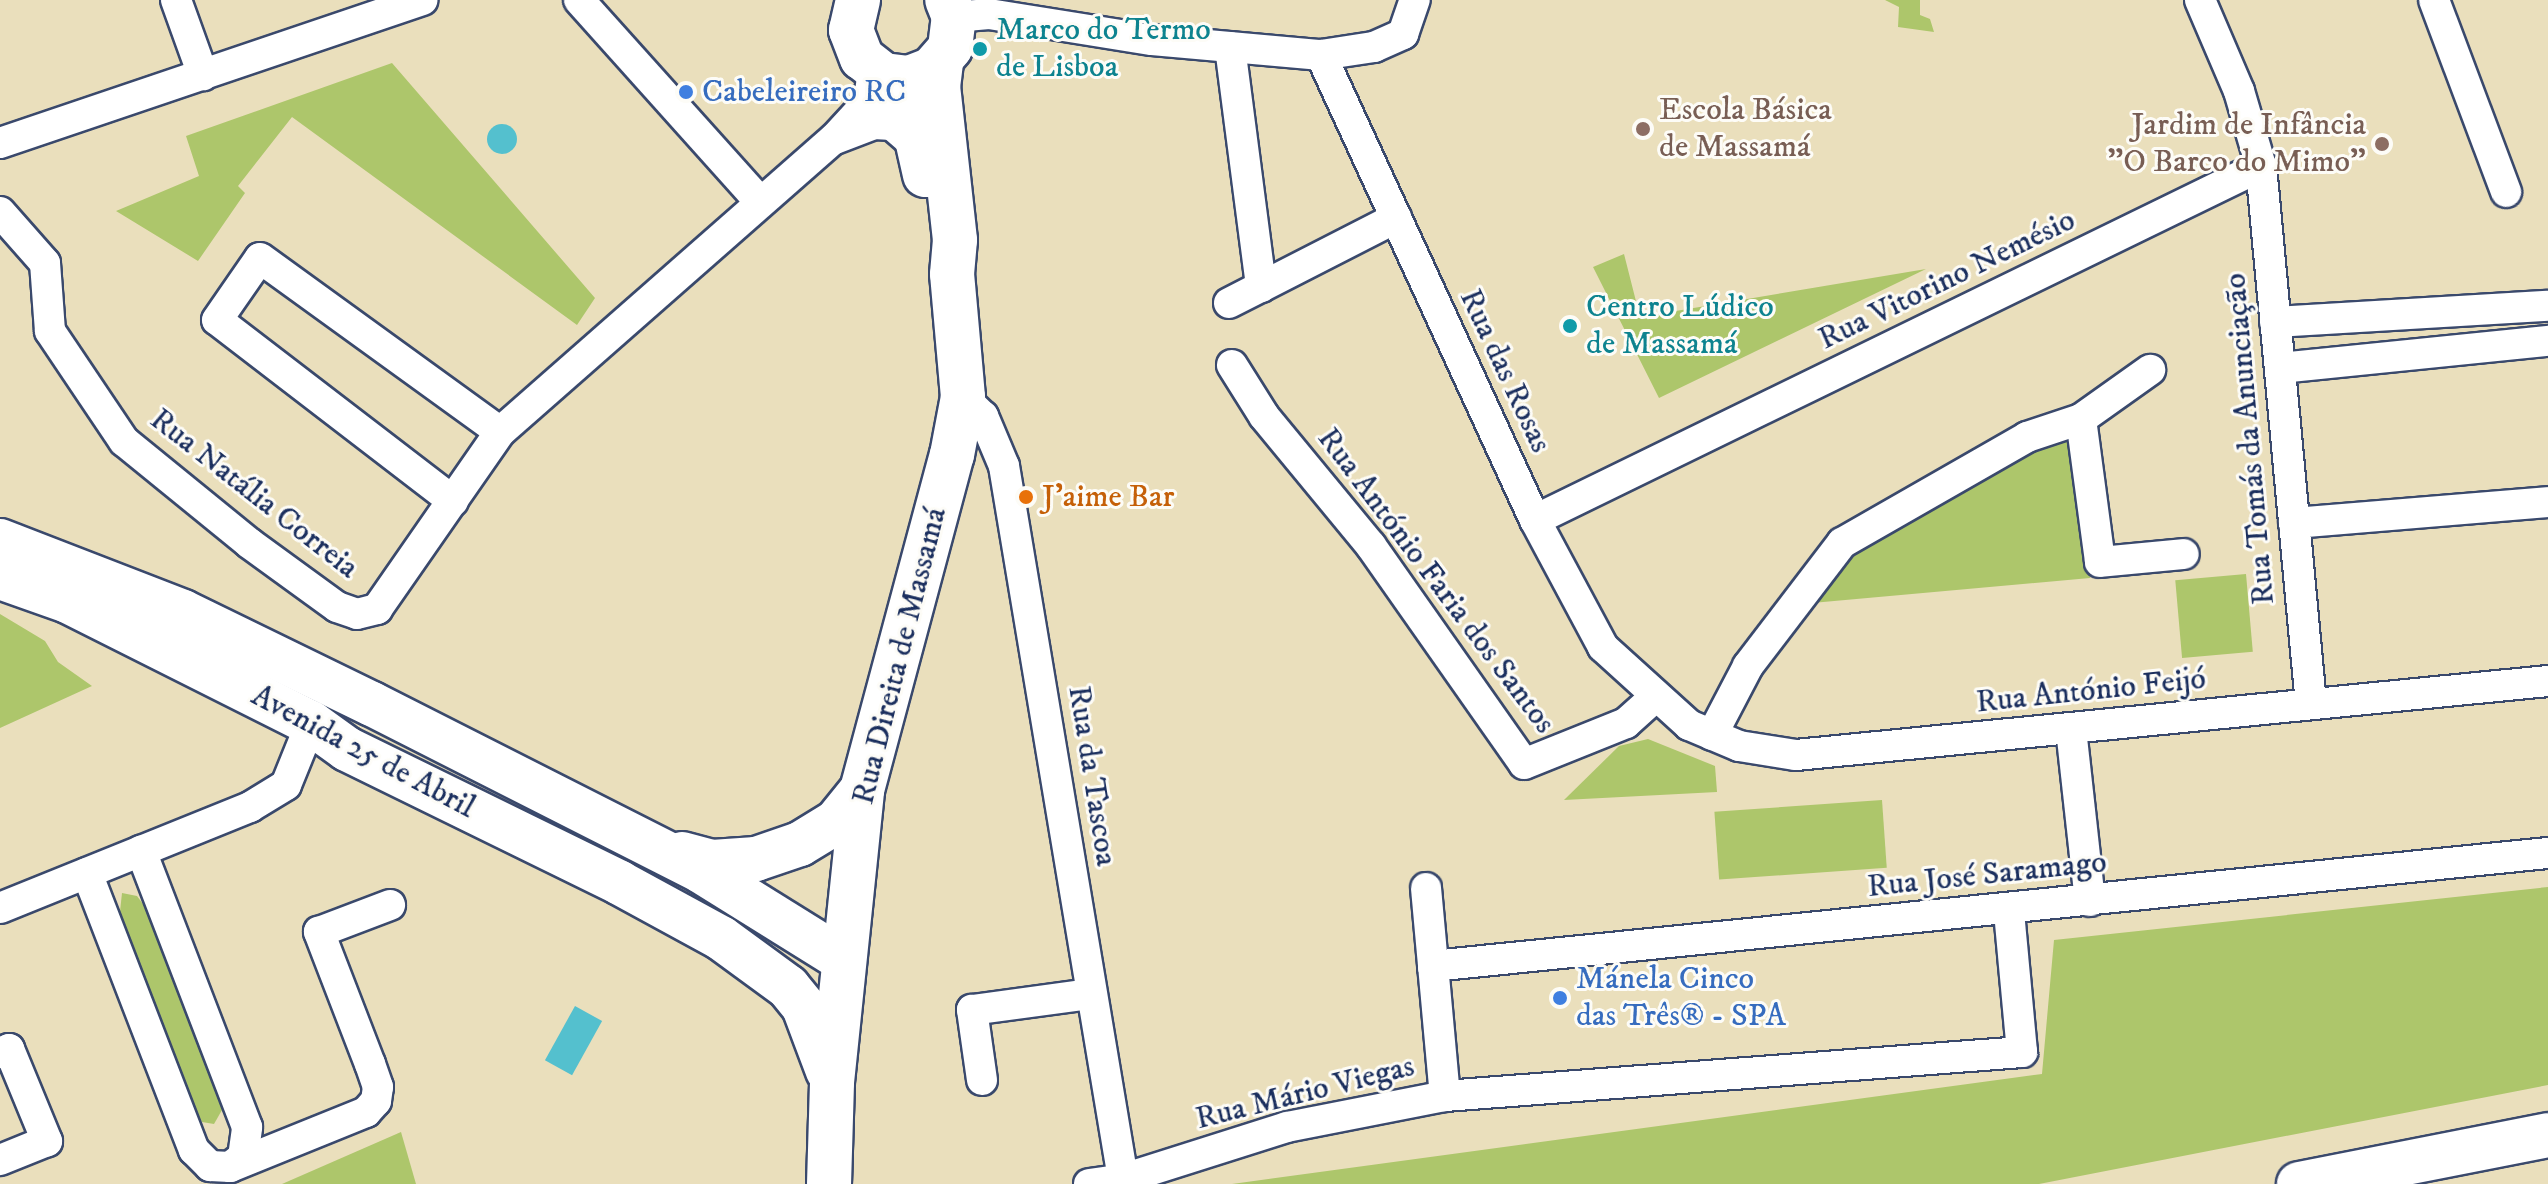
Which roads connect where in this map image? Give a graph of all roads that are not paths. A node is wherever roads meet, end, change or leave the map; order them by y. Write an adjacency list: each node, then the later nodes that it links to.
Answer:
1 (176, 0): 13 (street)
2 (422, 0): 13 (street)
3 (579, 0): 19 (street)
4 (1415, 0): 10 (street)
5 (2200, 0): 17 (street, Rua Tomás da Anunciação)
6 (2434, 0): 18 (street)
7 (852, 5): 12 (main road, Rua Direita de Massamá)
8 (950, 8): 9 (street); 11 (main road, Rua Direita de Massamá)
9 (1230, 47): 10 (street); 23 (street)
10 (1321, 55): 21 (street, Rua das Rosas)
11 (941, 61): 12 (main road); 22 (main road, Rua Direita de Massamá)
12 (878, 72): 14 (street, Rua Natália Correia); 16 (main road, Rua Direita de Massamá)
13 (203, 75): 15 (street)
14 (834, 139): 16 (street, Rua Natália Correia); 19 (street, Rua Natália Correia)
15 (0, 143)
16 (919, 150): 22 (main road, Rua Direita de Massamá)
17 (2261, 166): 26 (street, Rua Tomás da Anunciação); 36 (street, Rua Vitorino Nemésio)
18 (2506, 192)
19 (760, 202): 33 (street, Rua Natália Correia)
20 (0, 212): 34 (street, Rua Natália Correia)
21 (1396, 218): 23 (street); 36 (street, Rua das Rosas)
22 (952, 274): 31 (main road, Rua Direita de Massamá)
23 (1261, 287): 24 (street)
24 (1229, 303)
25 (2548, 306): 26 (street)
26 (2275, 322): 29 (street, Rua Tomás da Anunciação)
27 (2548, 341): 29 (street)
28 (1232, 365): 42 (street, Rua António Faria dos Santos)
29 (2280, 368): 37 (street, Rua Tomás da Anunciação)
30 (2150, 370): 32 (street)
31 (963, 397): 47 (main road, Rua Direita de Massamá); 60 (street, Rua da Tascoa)
32 (2081, 419): 39 (street); 46 (street)
33 (500, 432): 34 (street, Rua Natália Correia); 34 (street)
34 (453, 501)
35 (2548, 502): 37 (street)
36 (1535, 520): 42 (street, Rua das Rosas)
37 (2294, 523): 43 (street, Rua Tomás da Anunciação)
38 (0, 541): 48 (main road, Avenida 25 de Abril)
39 (2184, 554)
40 (0, 577): 44 (main road, Avenida 25 de Abril)
41 (2548, 681): 43 (street, Rua António Feijó)
42 (1654, 698): 46 (street, Rua António Feijó)
43 (2311, 704): 45 (street, Rua António Feijó)
44 (311, 723): 49 (street); 57 (main road, Avenida 25 de Abril)
45 (2071, 729): 46 (street, Rua António Feijó); 53 (street)
46 (1712, 735)
47 (862, 790): 48 (main road, Avenida 25 de Abril); 58 (main road, Rua Direita de Massamá)
48 (620, 830): 58 (main road, Avenida 25 de Abril)
49 (141, 851): 51 (street); 67 (street)
50 (2548, 853): 53 (street, Rua José Saramago)
51 (87, 873): 55 (street); 67 (street)
52 (1426, 888): 59 (street)
53 (2090, 901): 56 (street, Rua José Saramago)
54 (390, 905): 67 (street)
55 (0, 908)
56 (2009, 911): 59 (street, Rua José Saramago); 64 (street, Rua Mário Viegas)
57 (721, 938): 58 (main road, Avenida 25 de Abril); 63 (main road, Avenida 25 de Abril)
58 (844, 960): 63 (main road, Rua Direita de Massamá)
59 (1433, 966): 64 (street)
60 (1091, 994): 62 (street); 68 (street, Rua da Tascoa)
61 (0, 1053): 66 (street)
62 (982, 1080)
63 (832, 1082): 69 (main road, Rua Direita de Massamá)
64 (1445, 1096): 68 (street, Rua Mário Viegas)
65 (2548, 1135): 71 (main road)
66 (0, 1160)
67 (230, 1167)
68 (1123, 1179): 70 (street, Rua Mário Viegas)
69 (829, 1184)
70 (1089, 1184)
71 (2299, 1184)

